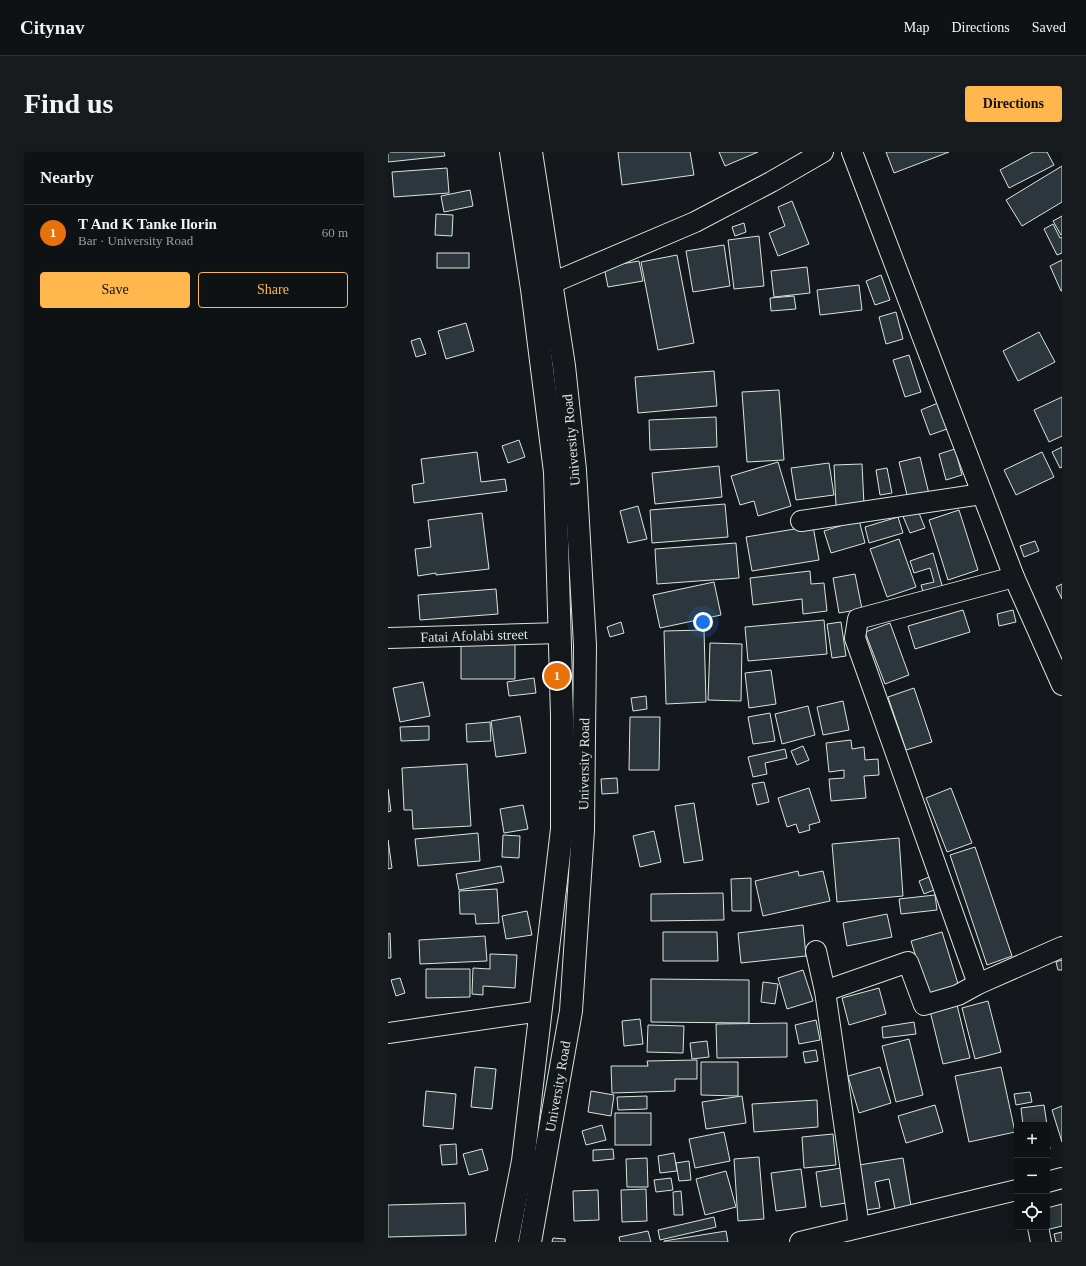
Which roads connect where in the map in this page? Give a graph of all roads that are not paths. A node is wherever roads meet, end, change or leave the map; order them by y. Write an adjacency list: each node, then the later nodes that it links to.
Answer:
1 (511, 152): 5 (main road, University Road)
2 (531, 152): 5 (main road, University Road)
3 (823, 152): 5 (street)
4 (852, 152): 6 (street)
5 (542, 286): 9 (main road, University Road); 24 (main road, University Road)
6 (982, 494): 7 (street); 8 (street)
7 (801, 521)
8 (1014, 577): 11 (street); 14 (street)
9 (560, 633): 10 (street, Fatai Afolabi street); 16 (main road, University Road)
10 (388, 638)
11 (1062, 685)
12 (1062, 947): 14 (street)
13 (816, 951): 15 (street)
14 (978, 984): 15 (street)
15 (825, 991): 21 (street)
16 (540, 1011): 17 (street); 23 (main road, University Road)
17 (388, 1033)
18 (1062, 1178): 19 (street)
19 (1050, 1181)
20 (1014, 1191): 21 (street)
21 (859, 1227): 25 (street)
22 (1039, 1230): 26 (street)
23 (507, 1242)
24 (530, 1242)
25 (800, 1242)
26 (1041, 1242)

